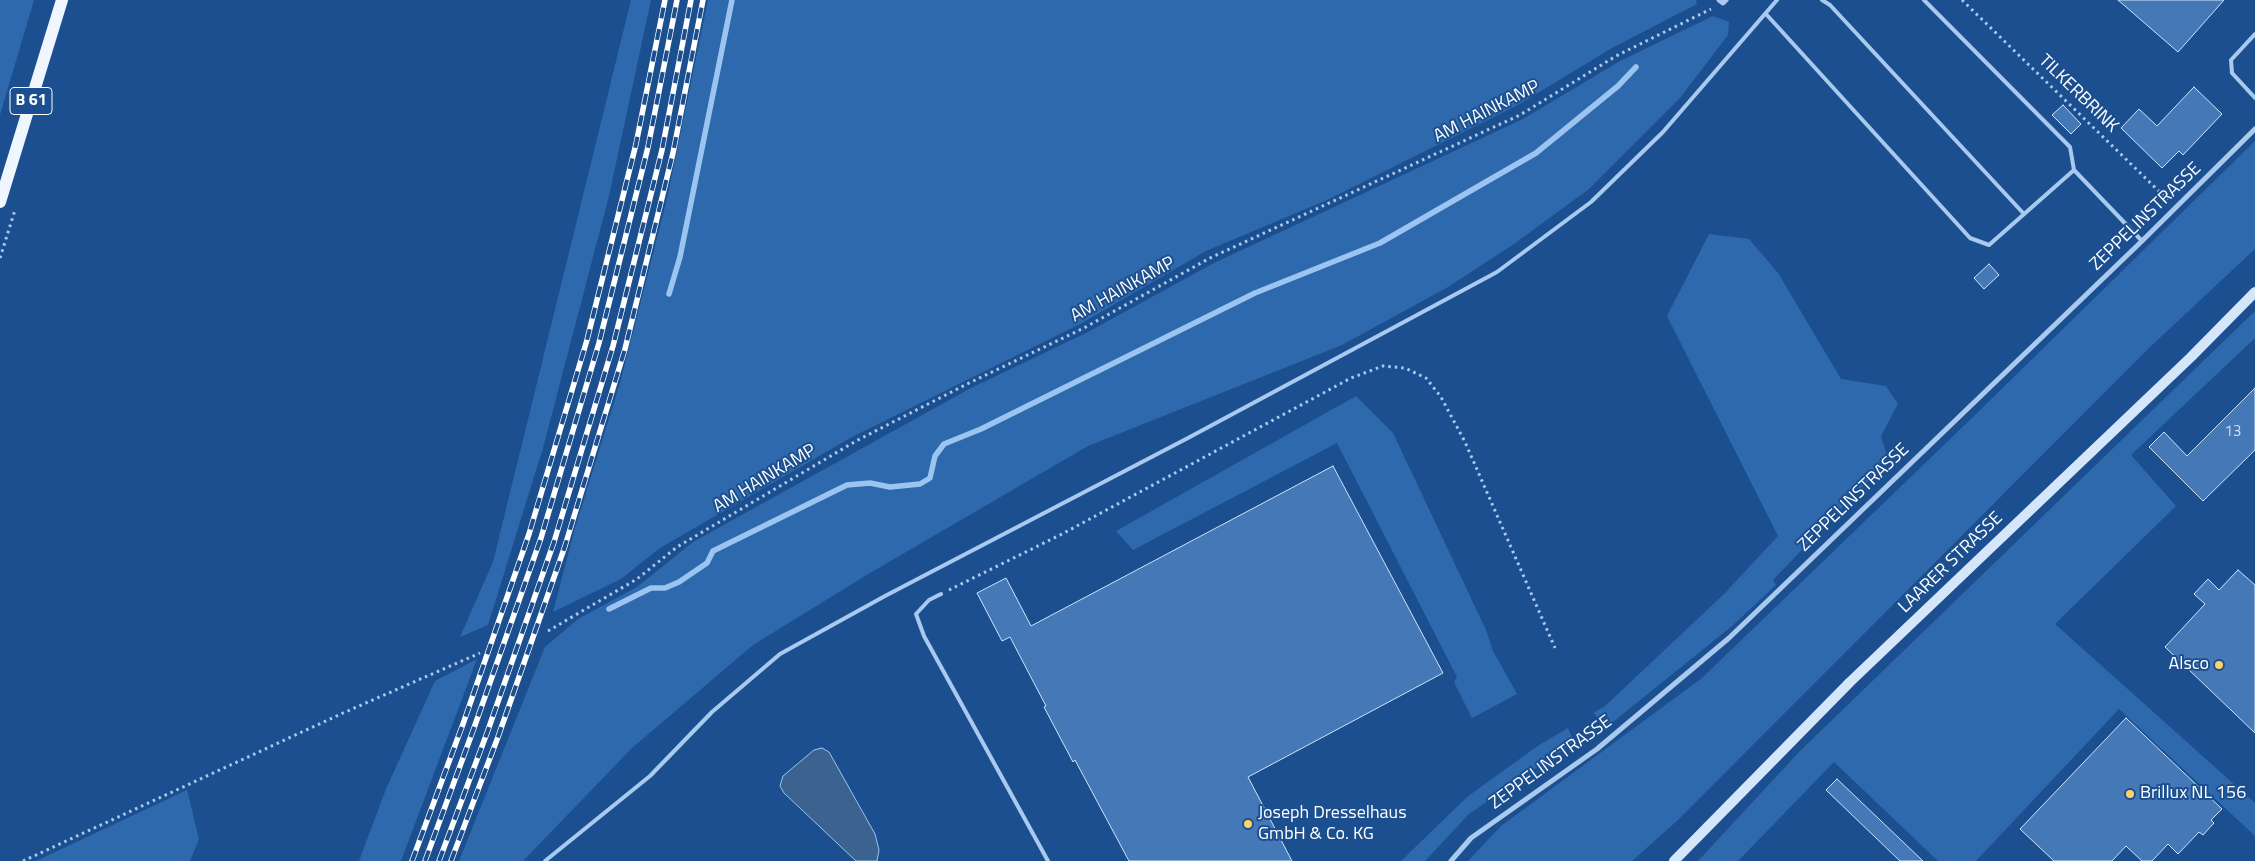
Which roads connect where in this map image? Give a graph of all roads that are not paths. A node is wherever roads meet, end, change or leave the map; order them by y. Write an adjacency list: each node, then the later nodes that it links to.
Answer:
1 (62, 0): 10 (main road, B 61)
2 (1777, 0): 5 (lane)
3 (1822, 0): 11 (lane)
4 (1924, 0): 9 (lane)
5 (1766, 14): 11 (lane); 15 (lane)
6 (2255, 34): 7 (lane)
7 (2255, 98)
8 (2255, 129): 12 (street, ZEPPELINSTRASSE)
9 (2074, 170): 11 (lane); 12 (lane)
10 (0, 202)
11 (2024, 214)
12 (2142, 241): 17 (street, ZEPPELINSTRASSE)
13 (2255, 292): 18 (main road, LAARER STRASSE)
14 (941, 594): 16 (lane)
15 (545, 861)
16 (1048, 861)
17 (1451, 861)
18 (1674, 861)

